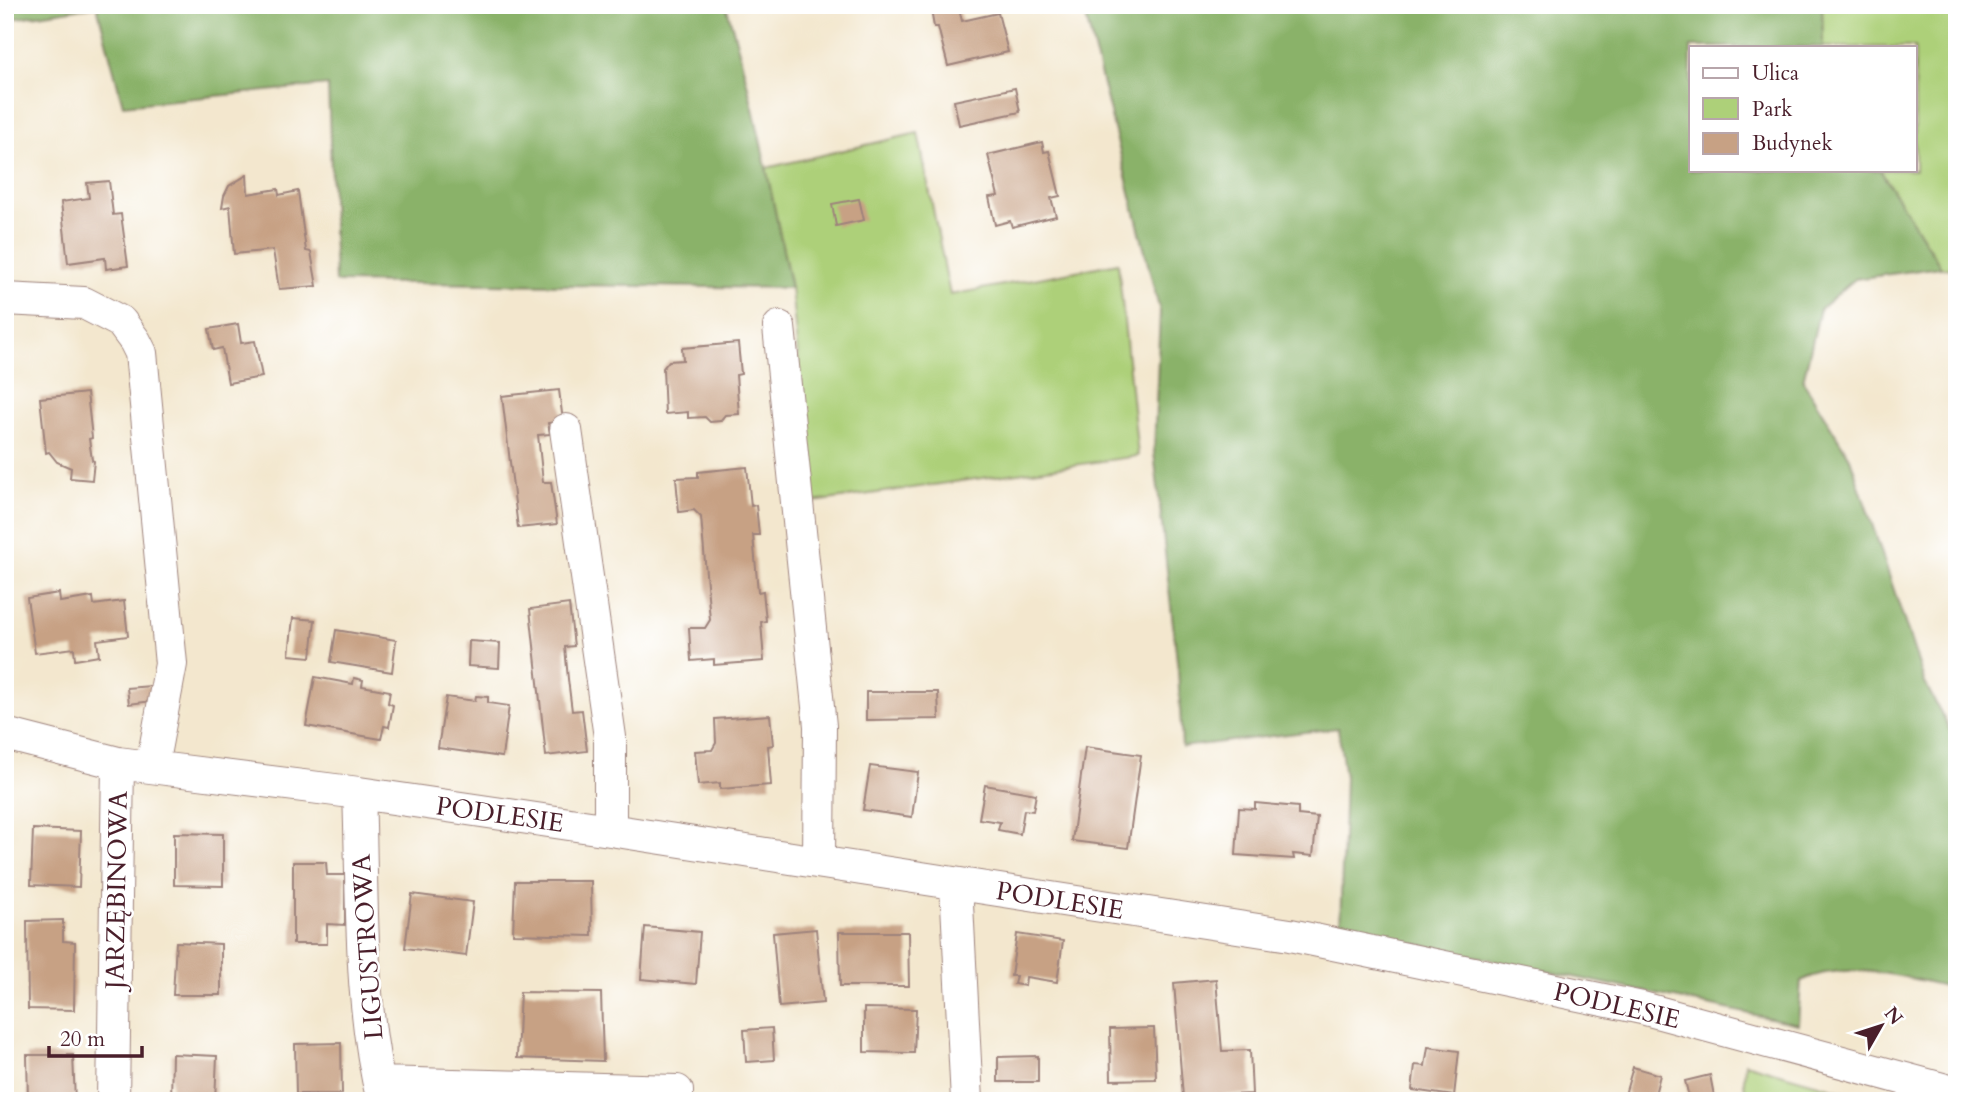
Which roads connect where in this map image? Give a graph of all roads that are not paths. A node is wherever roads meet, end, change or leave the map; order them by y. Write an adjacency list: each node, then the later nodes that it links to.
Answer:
1 (5, 299): 6 (street)
2 (779, 327): 9 (street)
3 (566, 430): 8 (street)
4 (5, 734): 5 (street, PODLESIE)
5 (118, 763): 6 (street, PODLESIE); 13 (street, JARZĘBINOWA)
6 (152, 766): 7 (street, PODLESIE)
7 (359, 793): 8 (street, PODLESIE); 11 (street, LIGUSTROWA)
8 (610, 830): 9 (street, PODLESIE)
9 (819, 863): 10 (street, PODLESIE)
10 (956, 884): 12 (street, PODLESIE); 15 (street)
11 (381, 1092): 14 (street)
12 (1957, 1093)
13 (113, 1101)
14 (677, 1101)
15 (967, 1101)

